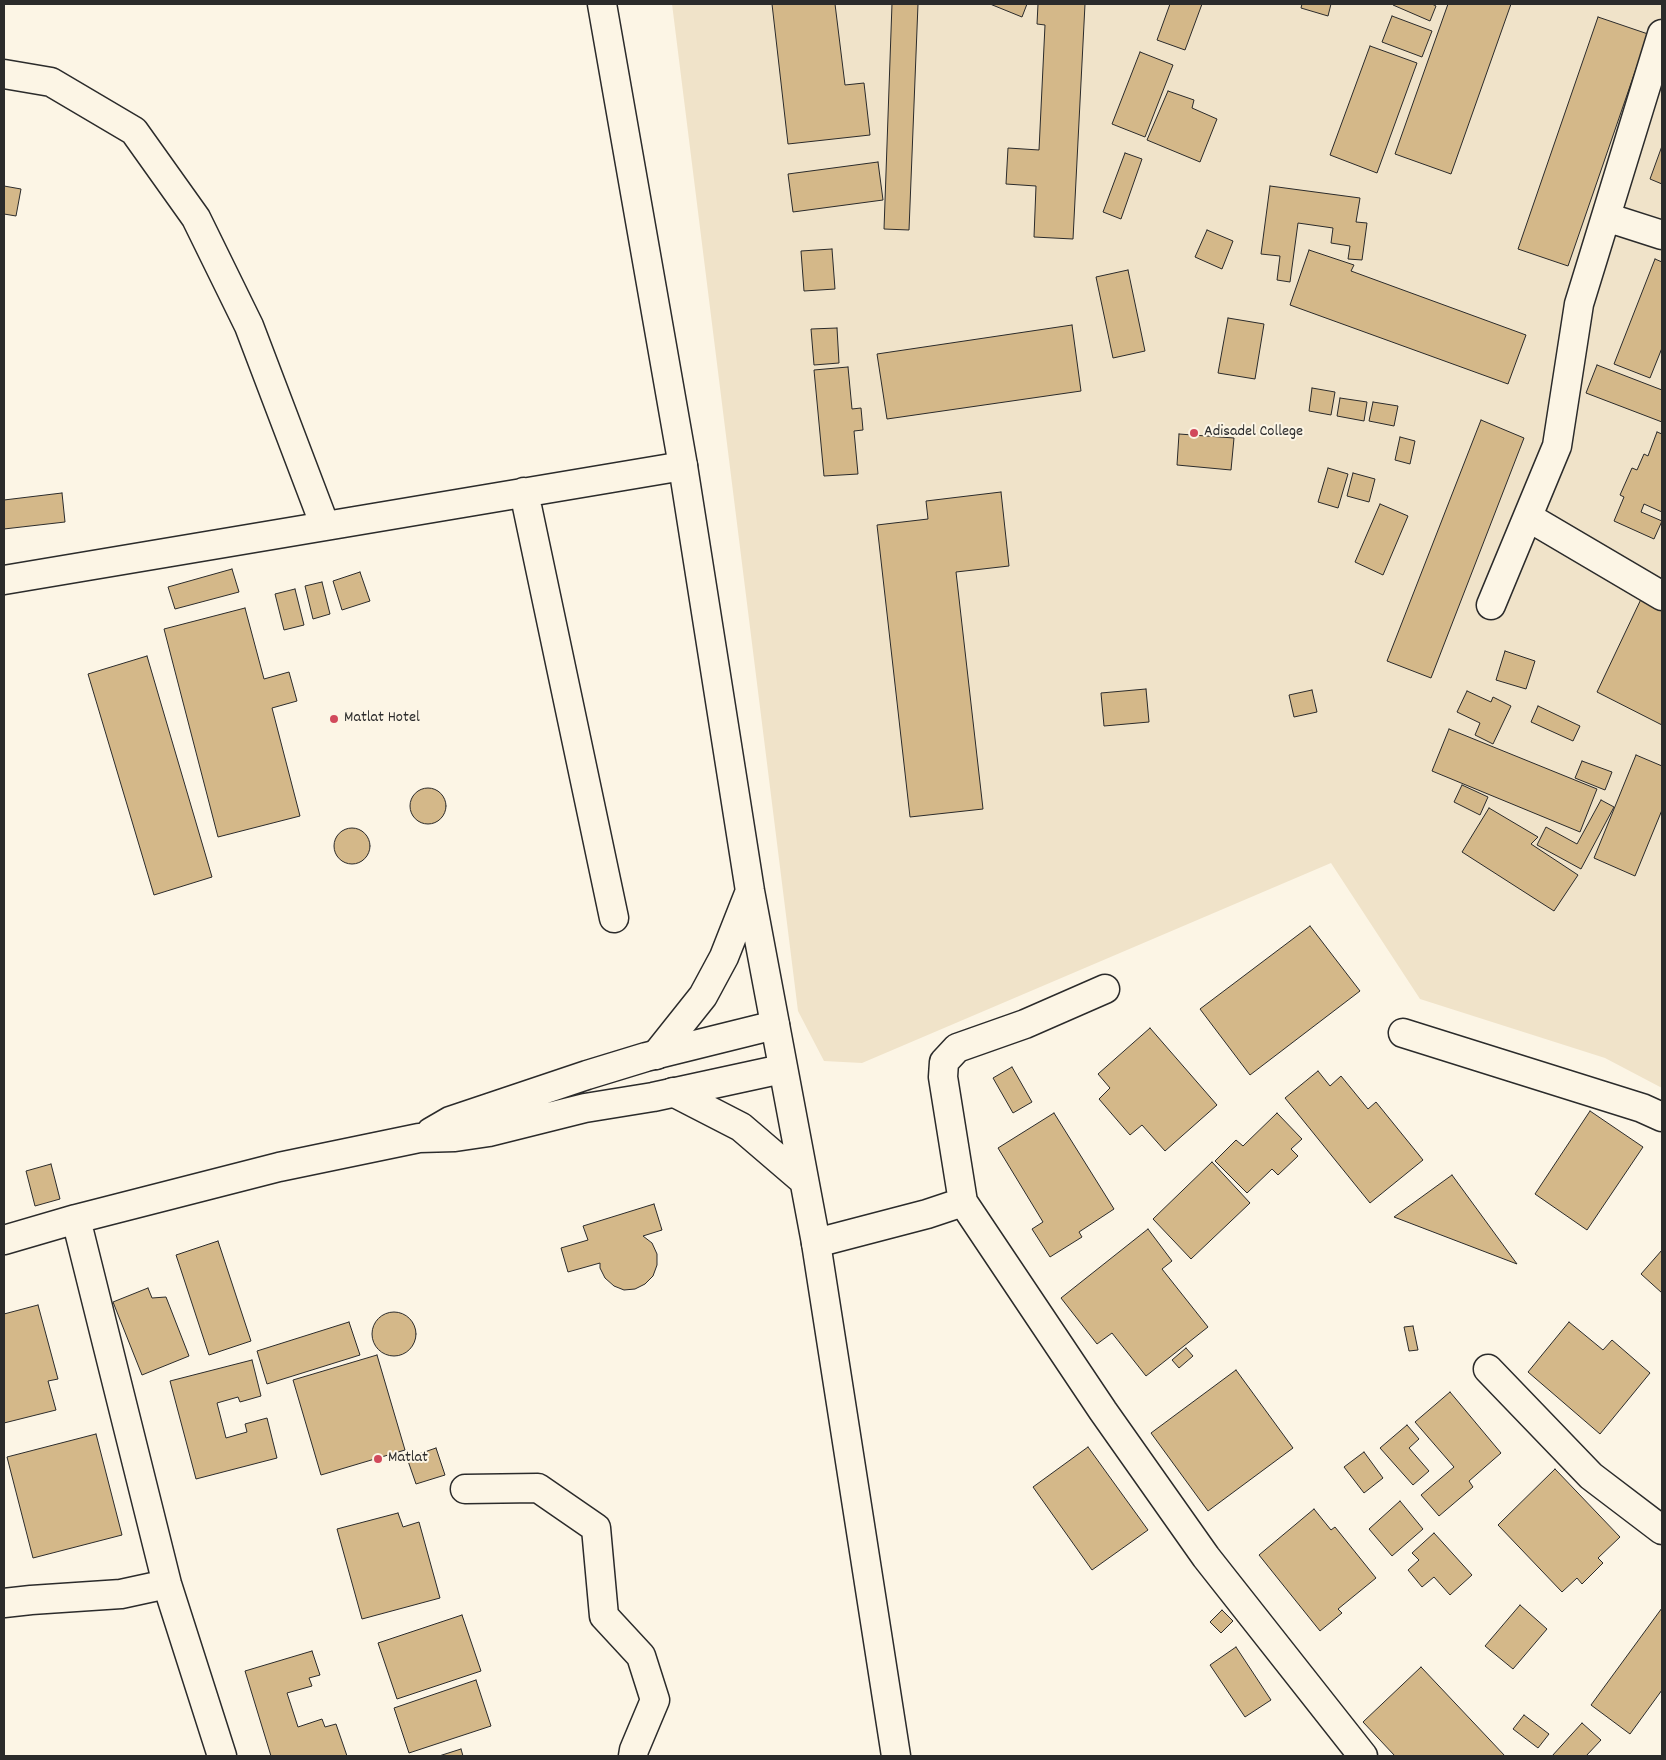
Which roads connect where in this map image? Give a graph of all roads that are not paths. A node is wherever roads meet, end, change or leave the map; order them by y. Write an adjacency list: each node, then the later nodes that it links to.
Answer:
1 (602, 4): 6 (main road)
2 (1662, 34): 4 (main road)
3 (4, 74): 9 (main road)
4 (1606, 216): 5 (main road); 8 (main road)
5 (1662, 235)
6 (683, 466): 7 (main road); 13 (main road)
7 (524, 492): 9 (main road); 14 (main road)
8 (1528, 518): 11 (main road); 12 (main road)
9 (325, 526): 10 (main road)
10 (4, 580)
11 (1662, 596)
12 (1492, 605)
13 (750, 891): 16 (main road); 18 (main road)
14 (614, 918)
15 (1105, 989): 24 (main road)
16 (775, 1025): 18 (main road); 19 (main road)
17 (1403, 1033): 21 (main road)
18 (656, 1055): 22 (main road)
19 (782, 1069): 20 (main road); 23 (main road)
20 (673, 1092): 22 (main road); 23 (main road)
21 (1662, 1117)
22 (419, 1138): 25 (main road)
23 (804, 1181): 27 (main road)
24 (963, 1202): 27 (main road); 36 (main road)
25 (76, 1219): 26 (main road); 31 (main road)
26 (4, 1240)
27 (816, 1242): 35 (main road)
28 (1488, 1369): 30 (main road)
29 (465, 1489): 34 (main road)
30 (1662, 1530)
31 (167, 1584): 32 (main road); 33 (main road)
32 (4, 1603)
33 (222, 1756)
34 (633, 1756)
35 (896, 1756)
36 (1363, 1756)

